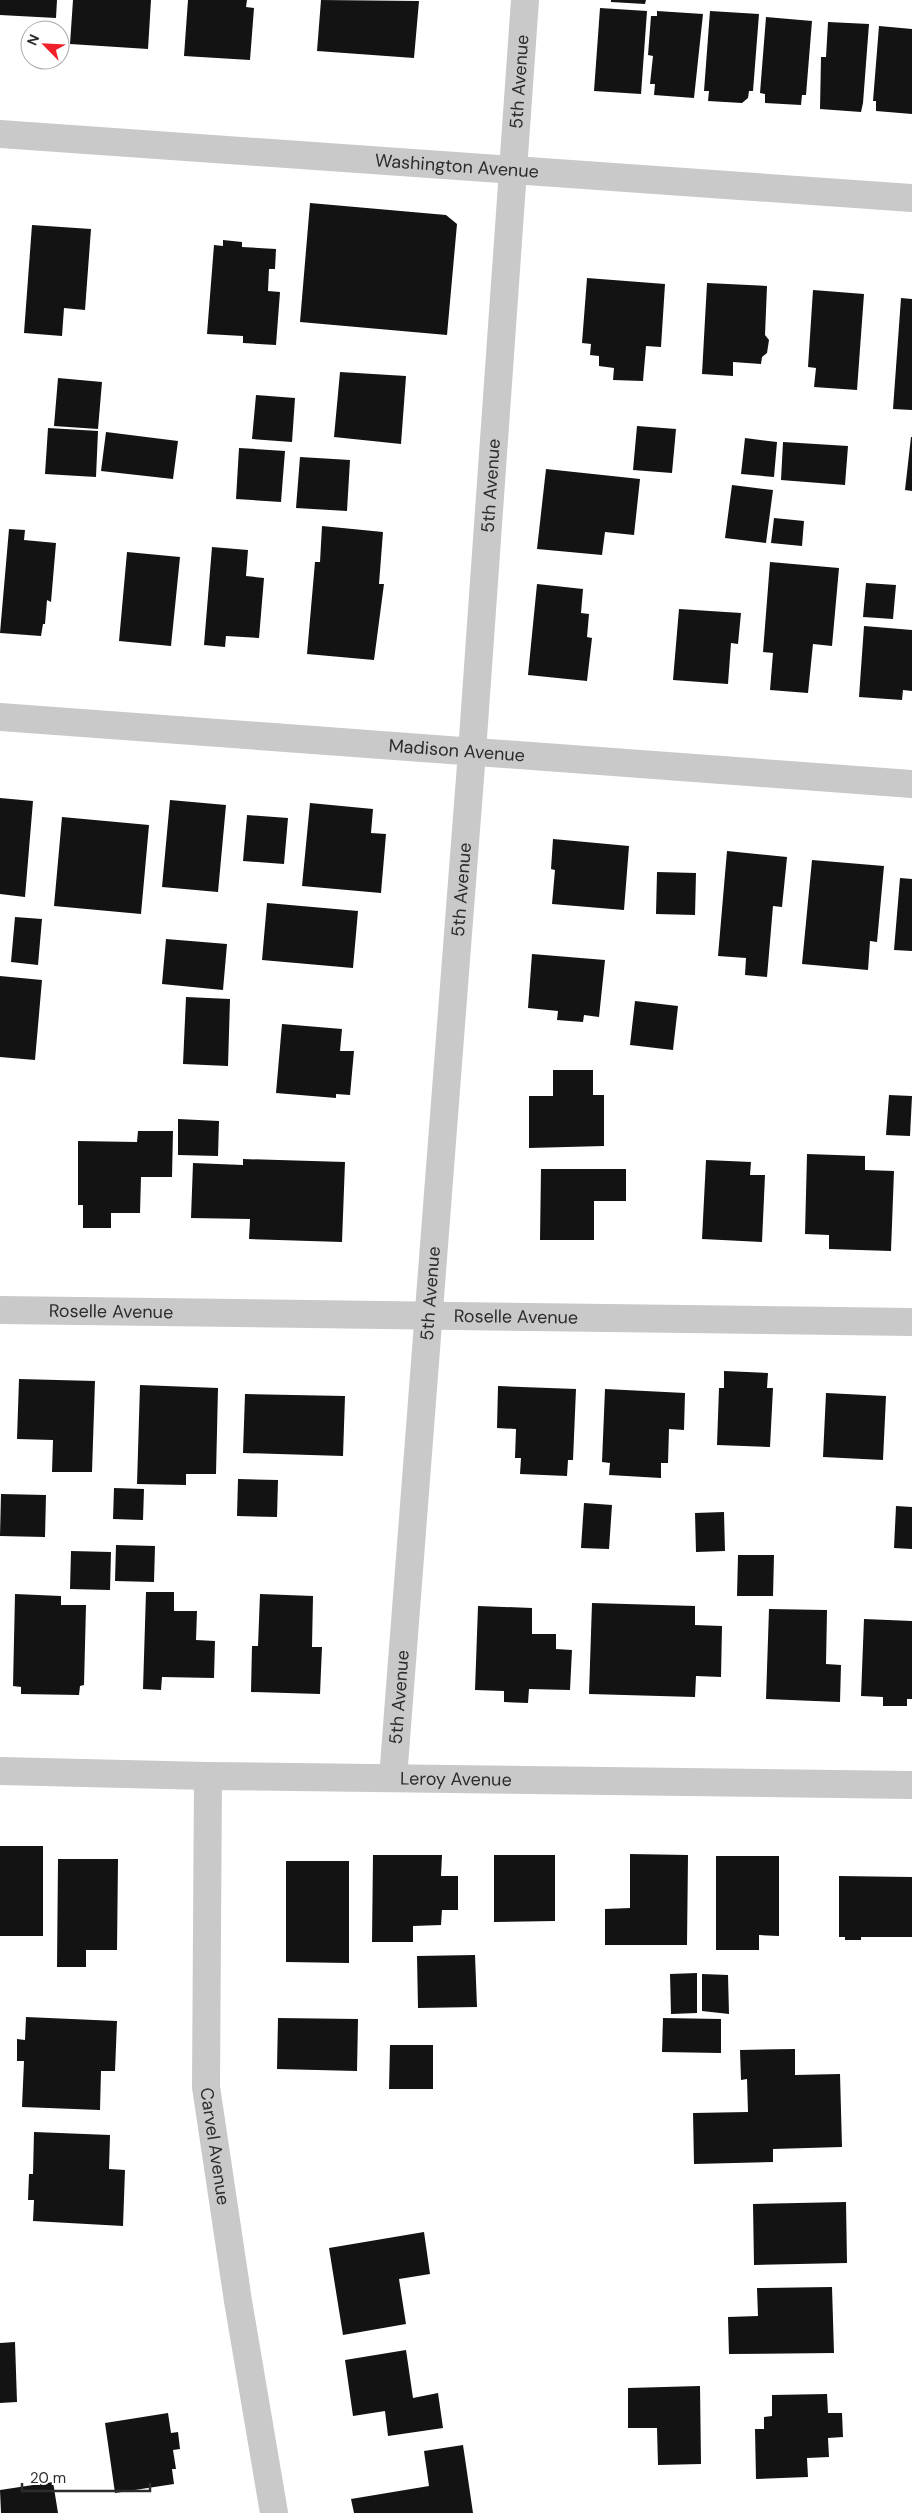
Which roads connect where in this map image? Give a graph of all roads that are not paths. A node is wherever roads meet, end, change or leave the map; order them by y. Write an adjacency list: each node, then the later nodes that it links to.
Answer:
1 (525, 0): 3 (street, 5th Avenue)
2 (0, 134): 3 (street, Washington Avenue)
3 (512, 169): 4 (street, Washington Avenue); 6 (street, 5th Avenue)
4 (912, 198)
5 (0, 717): 6 (street, Madison Avenue)
6 (472, 752): 7 (street, Madison Avenue); 9 (street, 5th Avenue)
7 (912, 784)
8 (0, 1310): 9 (street, Roselle Avenue)
9 (428, 1314): 10 (street, Roselle Avenue); 13 (street, 5th Avenue)
10 (912, 1322)
11 (0, 1771): 12 (street, Leroy Avenue)
12 (208, 1776): 13 (street, Leroy Avenue); 15 (street, Carvel Avenue)
13 (393, 1778): 14 (street, Leroy Avenue)
14 (912, 1785)
15 (274, 2513)

